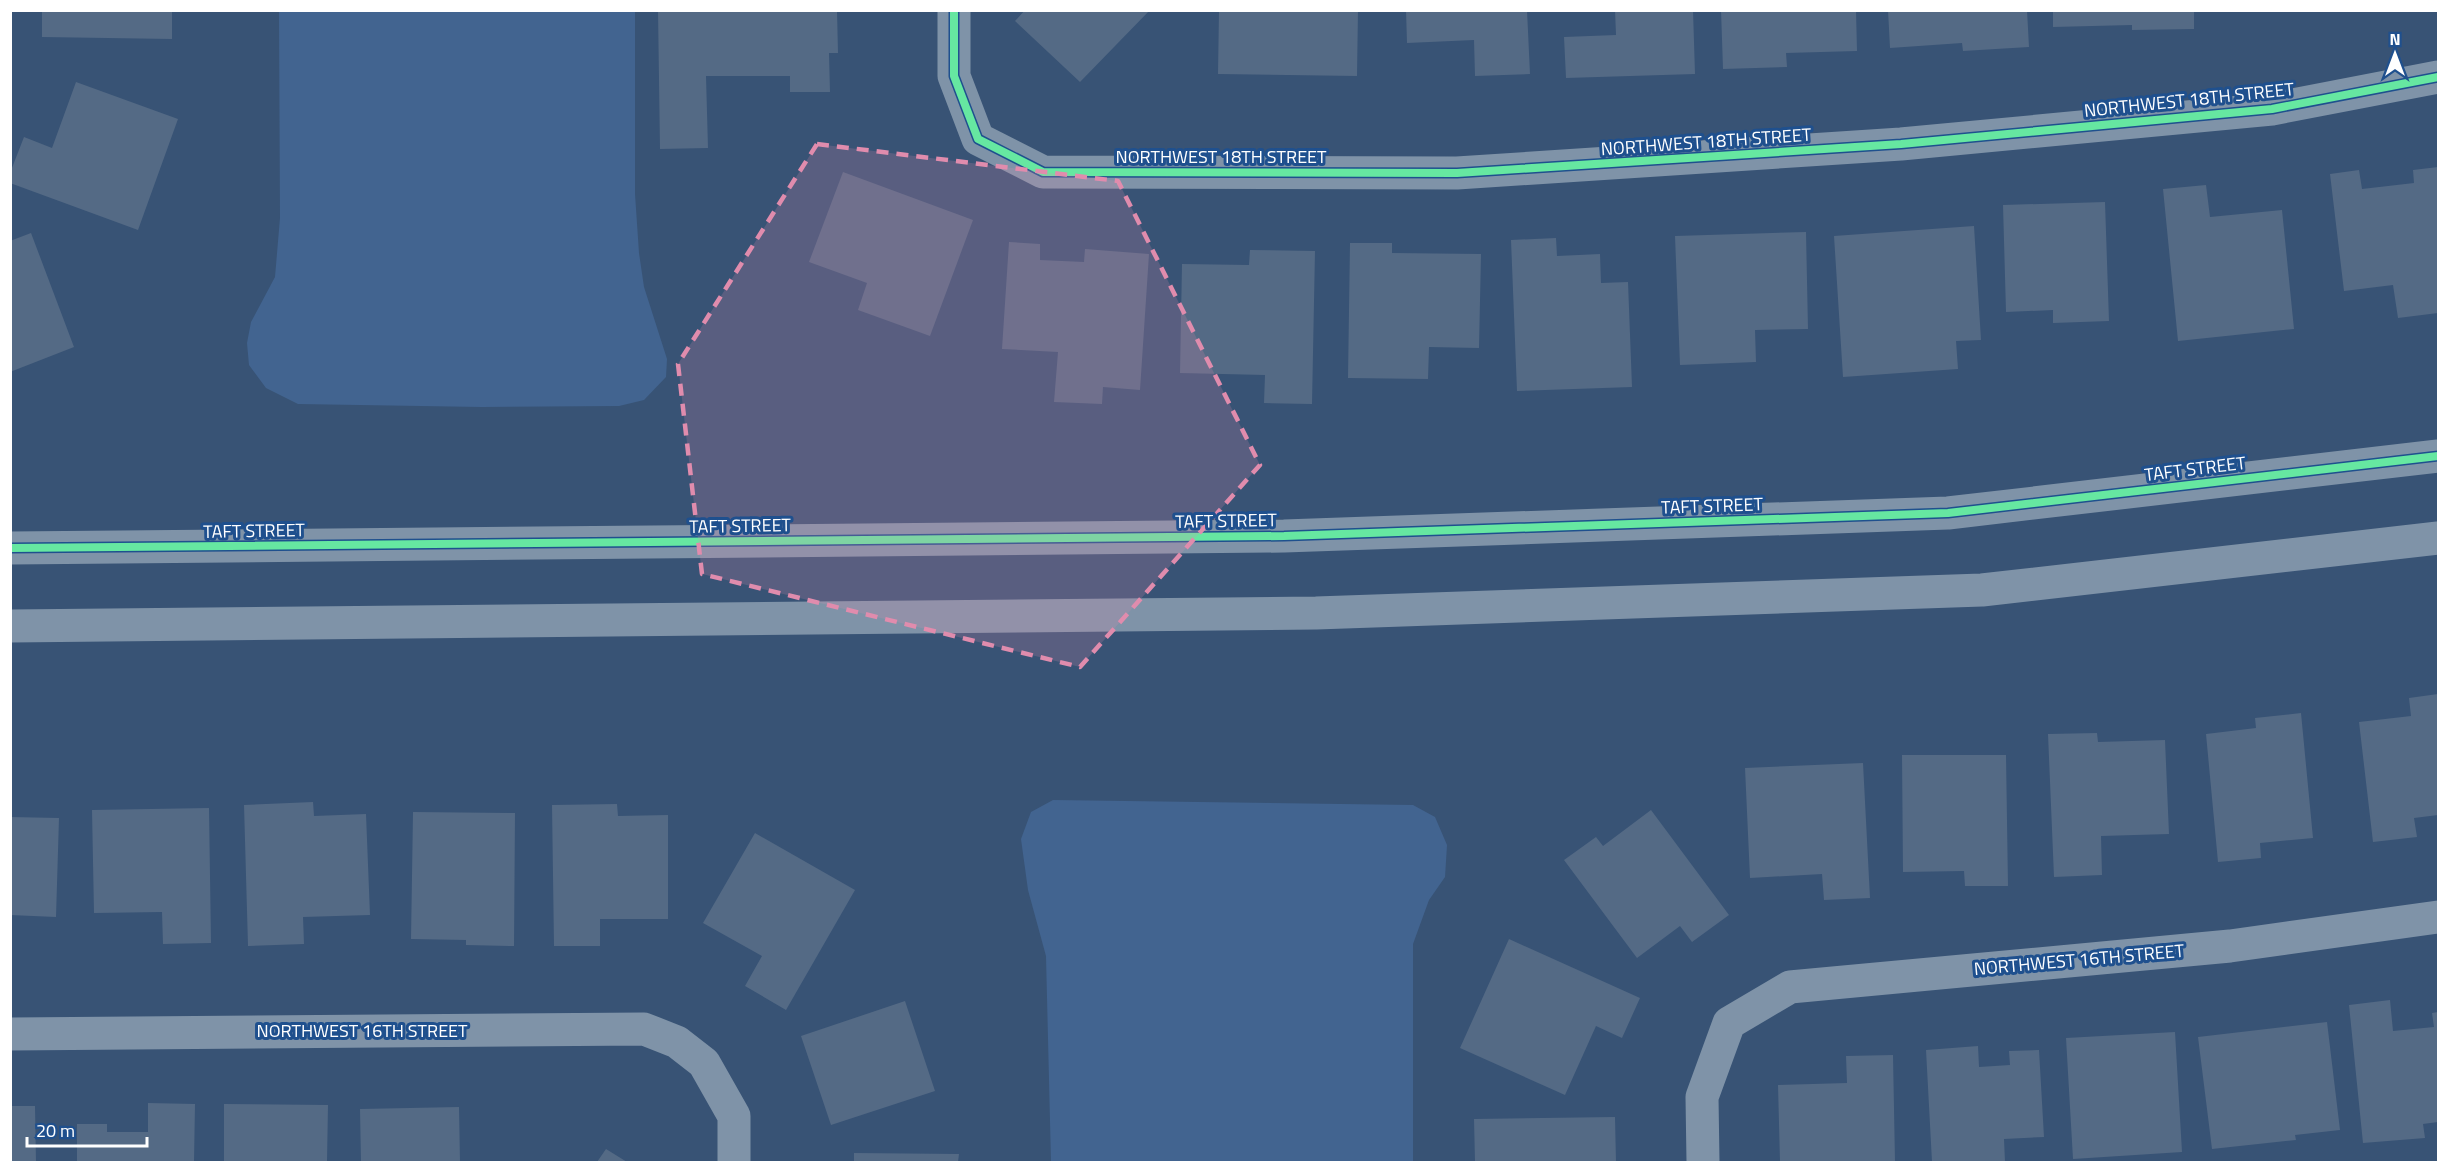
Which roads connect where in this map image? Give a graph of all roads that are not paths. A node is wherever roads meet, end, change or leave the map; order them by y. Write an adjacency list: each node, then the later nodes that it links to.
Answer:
1 (954, 10): 2 (street, NORTHWEST 18TH STREET)
2 (2439, 78)
3 (2439, 456): 5 (street, TAFT STREET)
4 (2439, 537): 6 (street)
5 (10, 548)
6 (10, 626)
7 (2439, 917): 10 (street, NORTHWEST 16TH STREET)
8 (10, 1034): 9 (street, NORTHWEST 16TH STREET)
9 (734, 1162)
10 (1703, 1162)

